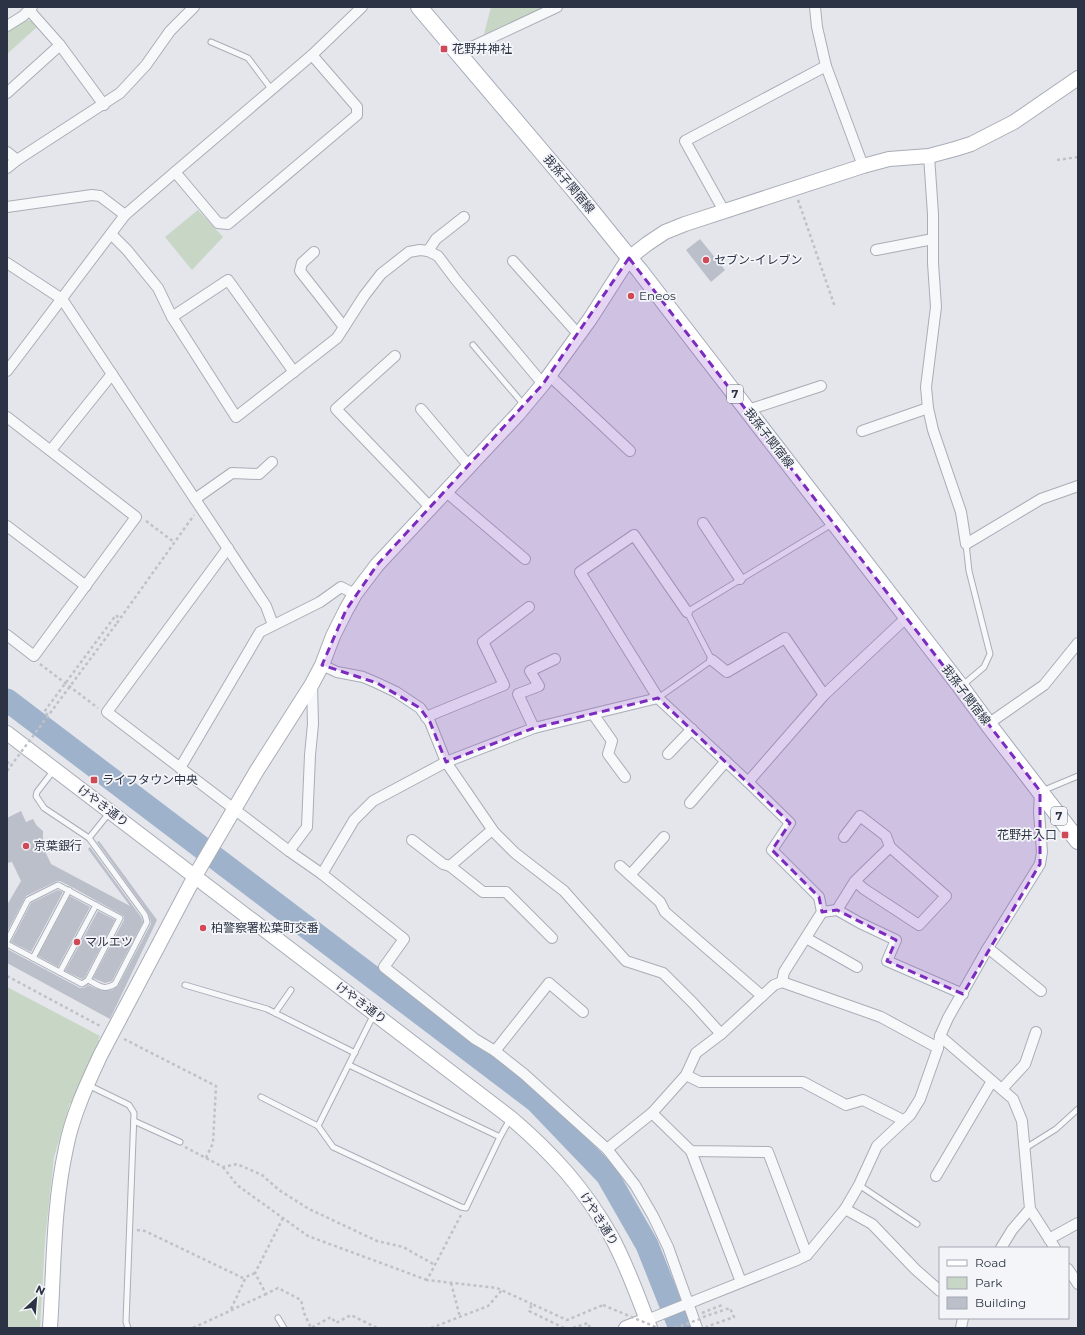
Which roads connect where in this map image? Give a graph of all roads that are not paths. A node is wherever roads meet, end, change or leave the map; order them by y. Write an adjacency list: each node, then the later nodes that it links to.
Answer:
1 (194, 7): 16 (street)
2 (362, 7): 10 (street)
3 (418, 7): 11 (main road, 我孫子関宿線 / 7)
4 (557, 7): 11 (street)
5 (815, 7): 12 (street)
6 (31, 8): 7 (street); 9 (street)
7 (7, 26)
8 (210, 42): 14 (lane)
9 (60, 45): 15 (street); 16 (street)
10 (312, 55): 14 (street); 22 (street)
11 (459, 55): 32 (main road, 我孫子関宿線 / 7)
12 (826, 66): 20 (street); 24 (street)
13 (1078, 78): 18 (street)
14 (272, 90): 22 (street)
15 (7, 93)
16 (104, 105): 19 (street)
17 (7, 152): 19 (street)
18 (929, 156): 20 (street); 28 (street)
19 (17, 160): 21 (street)
20 (863, 166): 24 (street)
21 (7, 168)
22 (175, 172): 25 (street)
23 (7, 207): 25 (street)
24 (724, 211): 32 (street)
25 (125, 216): 27 (street)
26 (464, 217): 30 (street)
27 (111, 234): 35 (street); 36 (street)
28 (933, 239): 29 (street); 48 (street)
29 (876, 250)
30 (428, 251): 37 (street); 44 (street)
31 (314, 252): 37 (street)
32 (629, 258): 38 (street); 49 (main road, 我孫子関宿線 / 7)
33 (513, 261): 38 (street)
34 (7, 263): 35 (street)
35 (62, 299): 41 (street); 43 (street)
36 (172, 317): 42 (street); 42 (street)
37 (344, 327): 42 (street)
38 (579, 335): 44 (street)
39 (473, 345): 46 (lane)
40 (395, 356): 59 (street)
41 (7, 371)
42 (294, 372)
43 (112, 374): 52 (street); 58 (street)
44 (546, 380): 46 (street); 53 (street)
45 (821, 386): 49 (street)
46 (525, 406): 55 (street)
47 (421, 408): 55 (street)
48 (928, 408): 51 (street); 63 (street)
49 (748, 410): 61 (main road, 我孫子関宿線 / 7)
50 (7, 417): 52 (street)
51 (862, 431)
52 (51, 450): 67 (street)
53 (630, 451)
54 (272, 462): 58 (street)
55 (469, 466): 57 (street)
56 (1078, 486): 63 (street)
57 (445, 491): 59 (street); 65 (street)
58 (198, 503): 64 (street)
59 (430, 507): 68 (street)
60 (703, 523): 66 (street)
61 (834, 523): 66 (lane); 71 (main road, 我孫子関宿線 / 7)
62 (7, 526): 67 (street)
63 (966, 544): 79 (lane)
64 (228, 548): 72 (street); 91 (street)
65 (525, 559)
66 (740, 579): 70 (lane)
67 (86, 586): 73 (street)
68 (355, 594): 72 (street); 77 (street)
69 (529, 607): 83 (street)
70 (687, 612): 76 (lane); 81 (street)
71 (907, 617): 79 (main road, 我孫子関宿線 / 7); 80 (street)
72 (273, 625): 91 (street)
73 (7, 635)
74 (1078, 643): 84 (street)
75 (554, 659): 85 (street)
76 (712, 660): 80 (street); 81 (lane)
77 (322, 665): 78 (street); 83 (street)
78 (312, 684): 98 (street); 107 (street)
79 (961, 687): 84 (main road, 我孫子関宿線 / 7)
80 (824, 695): 95 (street)
81 (658, 698): 82 (street); 86 (street)
82 (593, 714): 85 (street); 94 (street)
83 (426, 717): 90 (street)
84 (988, 724): 96 (main road, 我孫子関宿線 / 7)
85 (534, 728): 90 (street)
86 (692, 729): 88 (street); 89 (street)
87 (7, 733): 92 (street, けやき通り)
88 (668, 754)
89 (726, 761): 95 (street); 97 (street)
90 (446, 762): 100 (street); 110 (street)
91 (180, 768): 98 (street)
92 (55, 769): 99 (street, けやき通り); 103 (lane)
93 (1078, 776): 96 (lane)
94 (625, 777)
95 (748, 782): 117 (street)
96 (1040, 791): 105 (main road, 我孫子関宿線 / 7); 122 (street)
97 (690, 803)
98 (235, 810): 107 (street); 112 (street)
99 (110, 812): 103 (lane); 112 (street, けやき通り)
100 (492, 830): 108 (street); 137 (street)
101 (664, 837): 111 (street)
102 (844, 837): 106 (street)
103 (89, 838): 126 (lane)
104 (412, 840): 108 (street)
105 (1078, 841)
106 (890, 847): 113 (street); 113 (street)
107 (289, 851): 110 (street)
108 (450, 866): 118 (street)
109 (620, 866): 111 (street)
110 (322, 874): 140 (street)
111 (630, 875): 132 (street)
112 (195, 876): 135 (street, けやき通り); 145 (street)
113 (855, 881): 116 (street)
114 (69, 890): 115 (lane); 120 (lane); 123 (lane)
115 (96, 905): 125 (lane); 126 (lane)
116 (837, 910): 117 (street); 131 (street)
117 (822, 912): 119 (street)
118 (552, 938)
119 (806, 938): 124 (street); 127 (street)
120 (7, 941)
121 (7, 944): 123 (lane)
122 (988, 948): 130 (street); 131 (street)
123 (33, 958): 125 (lane)
124 (857, 967)
125 (60, 972): 126 (lane)
126 (88, 980)
127 (782, 982): 132 (street); 139 (street)
128 (185, 985): 134 (lane)
129 (292, 990): 134 (lane)
130 (1041, 991)
131 (963, 994): 138 (street)
132 (762, 996): 137 (street)
133 (583, 1012): 140 (street)
134 (275, 1013): 141 (lane)
135 (375, 1013): 141 (lane); 150 (street, けやき通り)
136 (1036, 1032): 146 (street)
137 (721, 1034): 143 (street)
138 (940, 1036): 139 (street); 144 (street)
139 (938, 1048): 151 (street)
140 (495, 1051): 156 (street)
141 (355, 1052): 142 (lane)
142 (349, 1065): 153 (lane); 154 (lane)
143 (686, 1075): 149 (street); 151 (street)
144 (992, 1081): 146 (street); 159 (street)
145 (87, 1085): 152 (lane); 175 (street)
146 (1002, 1089): 157 (street)
147 (261, 1098): 153 (lane)
148 (1078, 1109): 157 (lane)
149 (652, 1113): 156 (street); 158 (street)
150 (512, 1118): 154 (lane); 174 (street, けやき通り)
151 (903, 1120): 160 (street)
152 (134, 1121): 155 (lane); 176 (lane)
153 (318, 1126): 154 (lane)
154 (500, 1137)
155 (180, 1142)
156 (607, 1149): 172 (street)
157 (1024, 1149): 162 (street)
158 (691, 1151): 167 (street); 169 (street)
159 (936, 1176)
160 (859, 1185): 161 (street); 164 (lane)
161 (845, 1209): 167 (street); 171 (street)
162 (1030, 1209): 165 (street); 166 (street)
163 (1078, 1223): 165 (street)
164 (917, 1224)
165 (1052, 1244)
166 (1002, 1247)
167 (807, 1254): 169 (street)
168 (1069, 1270): 170 (street)
169 (741, 1282): 172 (street)
170 (1078, 1284)
171 (939, 1290)
172 (685, 1304): 174 (street); 179 (street)
173 (278, 1318): 177 (lane)
174 (654, 1323): 178 (street)
175 (50, 1328)
176 (128, 1328)
177 (284, 1328)
178 (626, 1328)
179 (697, 1328)

